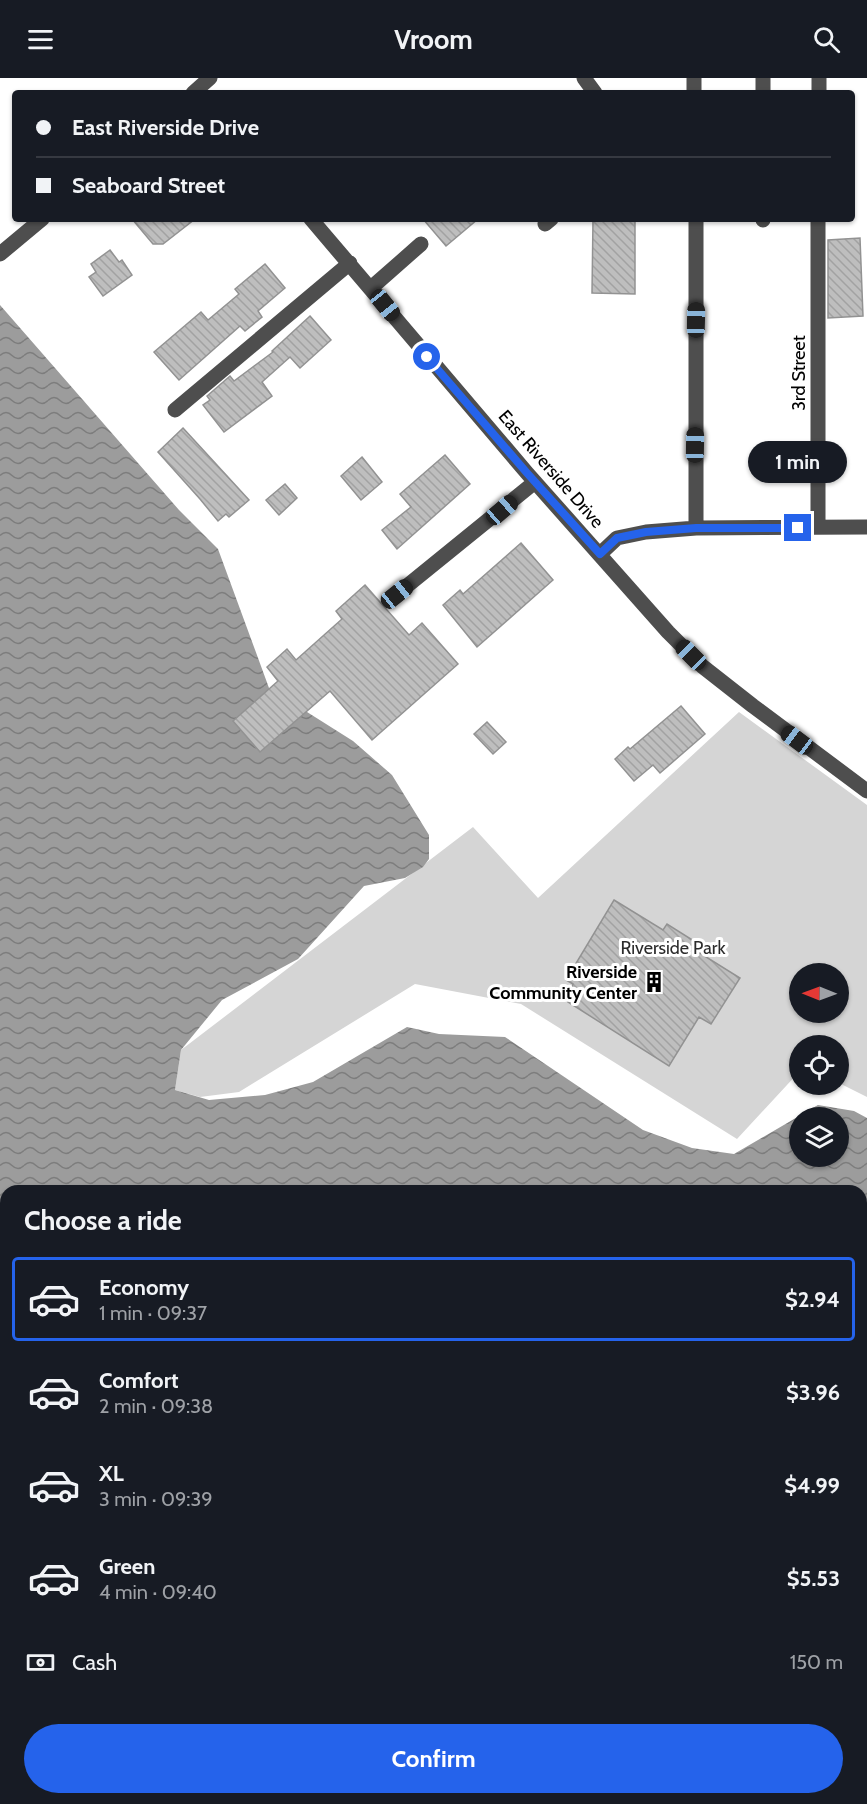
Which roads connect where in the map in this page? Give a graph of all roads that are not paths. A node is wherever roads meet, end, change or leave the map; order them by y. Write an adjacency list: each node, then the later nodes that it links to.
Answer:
1 (38, 222): 6 (street)
2 (314, 222): 7 (street, East Riverside Drive)
3 (696, 222): 13 (street)
4 (819, 222): 11 (street, 3rd Street)
5 (421, 244): 8 (street)
6 (0, 254)
7 (350, 263): 8 (street, East Riverside Drive); 9 (street)
8 (371, 288): 10 (street, East Riverside Drive)
9 (175, 410)
10 (535, 482): 14 (street, East Riverside Drive); 15 (street)
11 (818, 527): 12 (street); 13 (street)
12 (867, 527)
13 (696, 528): 14 (street)
14 (600, 554): 16 (street, East Riverside Drive)
15 (397, 594)
16 (867, 791)

